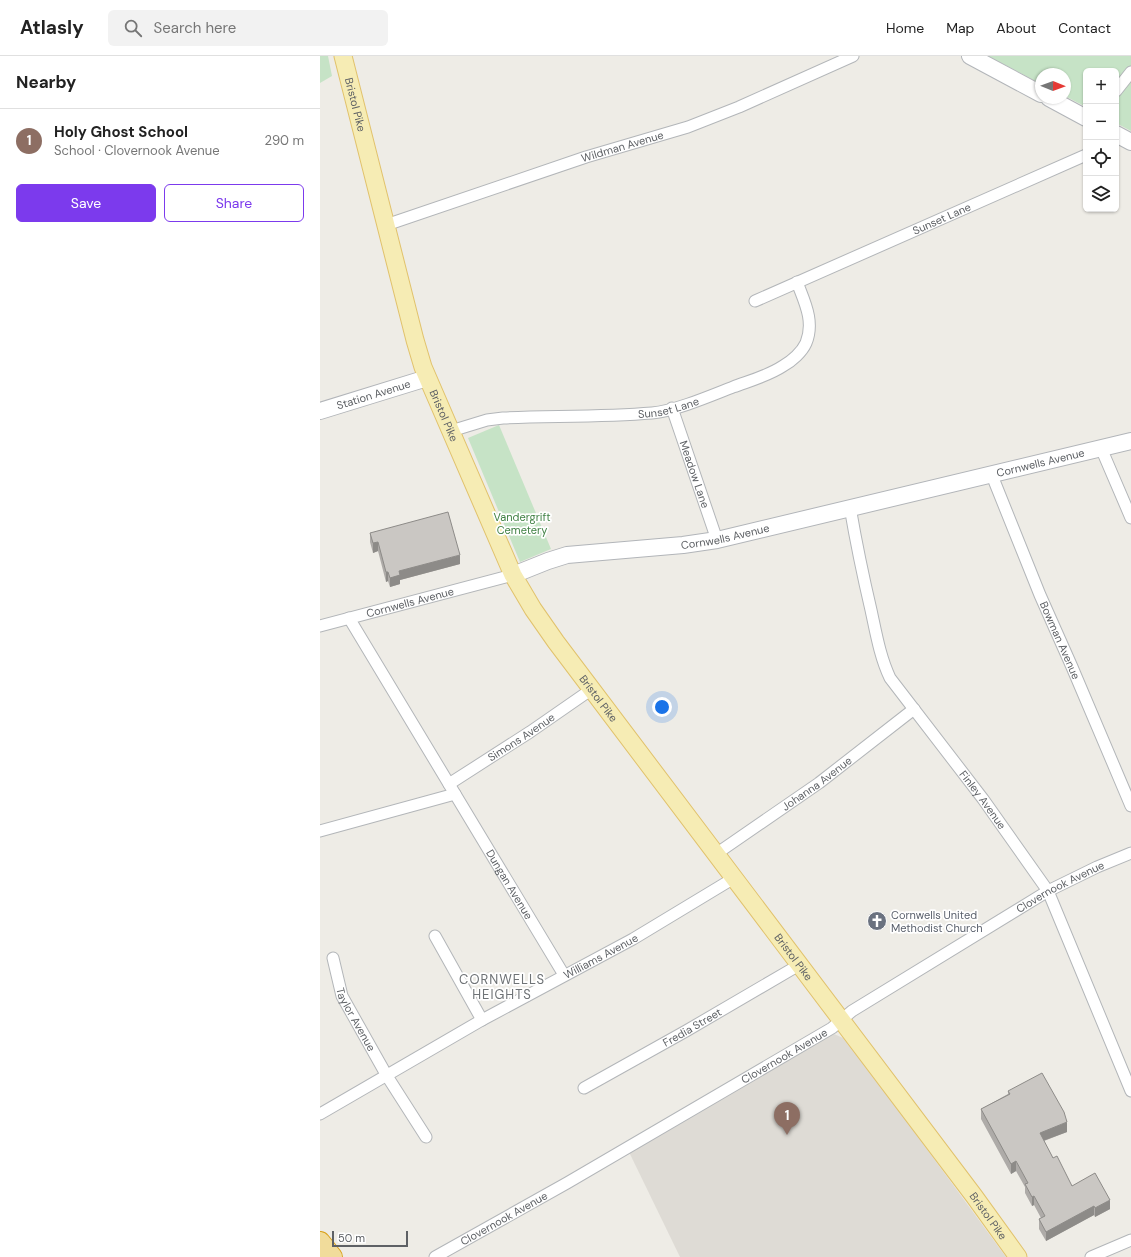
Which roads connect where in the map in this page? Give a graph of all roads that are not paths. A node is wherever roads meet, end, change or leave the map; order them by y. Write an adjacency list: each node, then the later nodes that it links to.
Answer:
1 (343, 56): 10 (main road, Bristol Pike)
2 (853, 56): 10 (street, Wildman Avenue)
3 (970, 56): 6 (street)
4 (1131, 72): 5 (street)
5 (1119, 88)
6 (1035, 91)
7 (1059, 104): 8 (street)
8 (1083, 116)
9 (1083, 155): 11 (street, Sunset Lane)
10 (386, 225): 13 (main road, Bristol Pike)
11 (797, 282): 12 (street, Sunset Lane); 14 (street, Sunset Lane)
12 (755, 301)
13 (427, 378): 15 (street, Station Avenue); 16 (main road, Bristol Pike)
14 (672, 408): 16 (street, Sunset Lane); 22 (street, Meadow Lane)
15 (320, 411)
16 (451, 431): 23 (main road, Bristol Pike)
17 (1131, 441): 18 (street, Cornwells Avenue)
18 (1101, 448): 19 (street, Cornwells Avenue); 21 (street)
19 (992, 473): 20 (street, Cornwells Avenue); 30 (street, Bowman Avenue)
20 (850, 507): 22 (street, Cornwells Avenue); 27 (street, Finley Avenue)
21 (1131, 518)
22 (717, 540): 23 (street, Cornwells Avenue)
23 (513, 575): 24 (street, Cornwells Avenue); 26 (main road, Bristol Pike)
24 (349, 618): 25 (street, Cornwells Avenue); 28 (street)
25 (320, 626)
26 (592, 689): 28 (street, Simons Avenue); 33 (main road, Bristol Pike)
27 (914, 709): 33 (street, Johanna Avenue); 35 (street, Finley Avenue)
28 (449, 784): 29 (street, Dungan Avenue)
29 (455, 794): 31 (street); 39 (street, Dungan Avenue)
30 (1131, 806)
31 (320, 831)
32 (1131, 853): 35 (street, Clovernook Avenue)
33 (716, 854): 34 (main road, Bristol Pike)
34 (734, 878): 38 (main road, Bristol Pike); 39 (street, Williams Avenue)
35 (1048, 891): 41 (street, Clovernook Avenue); 44 (street, Finley Avenue)
36 (435, 936): 40 (street)
37 (333, 958): 42 (street, Taylor Avenue)
38 (800, 965): 41 (main road, Bristol Pike); 43 (street, Fredia Street)
39 (564, 975): 40 (street, Williams Avenue)
40 (482, 1020): 42 (street, Williams Avenue)
41 (841, 1020): 50 (street, Clovernook Avenue); 51 (main road, Bristol Pike)
42 (387, 1076): 45 (street, Williams Avenue); 46 (street, Taylor Avenue)
43 (584, 1088)
44 (1131, 1091)
45 (320, 1114)
46 (426, 1137)
47 (1131, 1240): 52 (street)
48 (320, 1242): 49 (highway)
49 (332, 1257)
50 (436, 1257)
51 (1018, 1257)
52 (1091, 1257)

